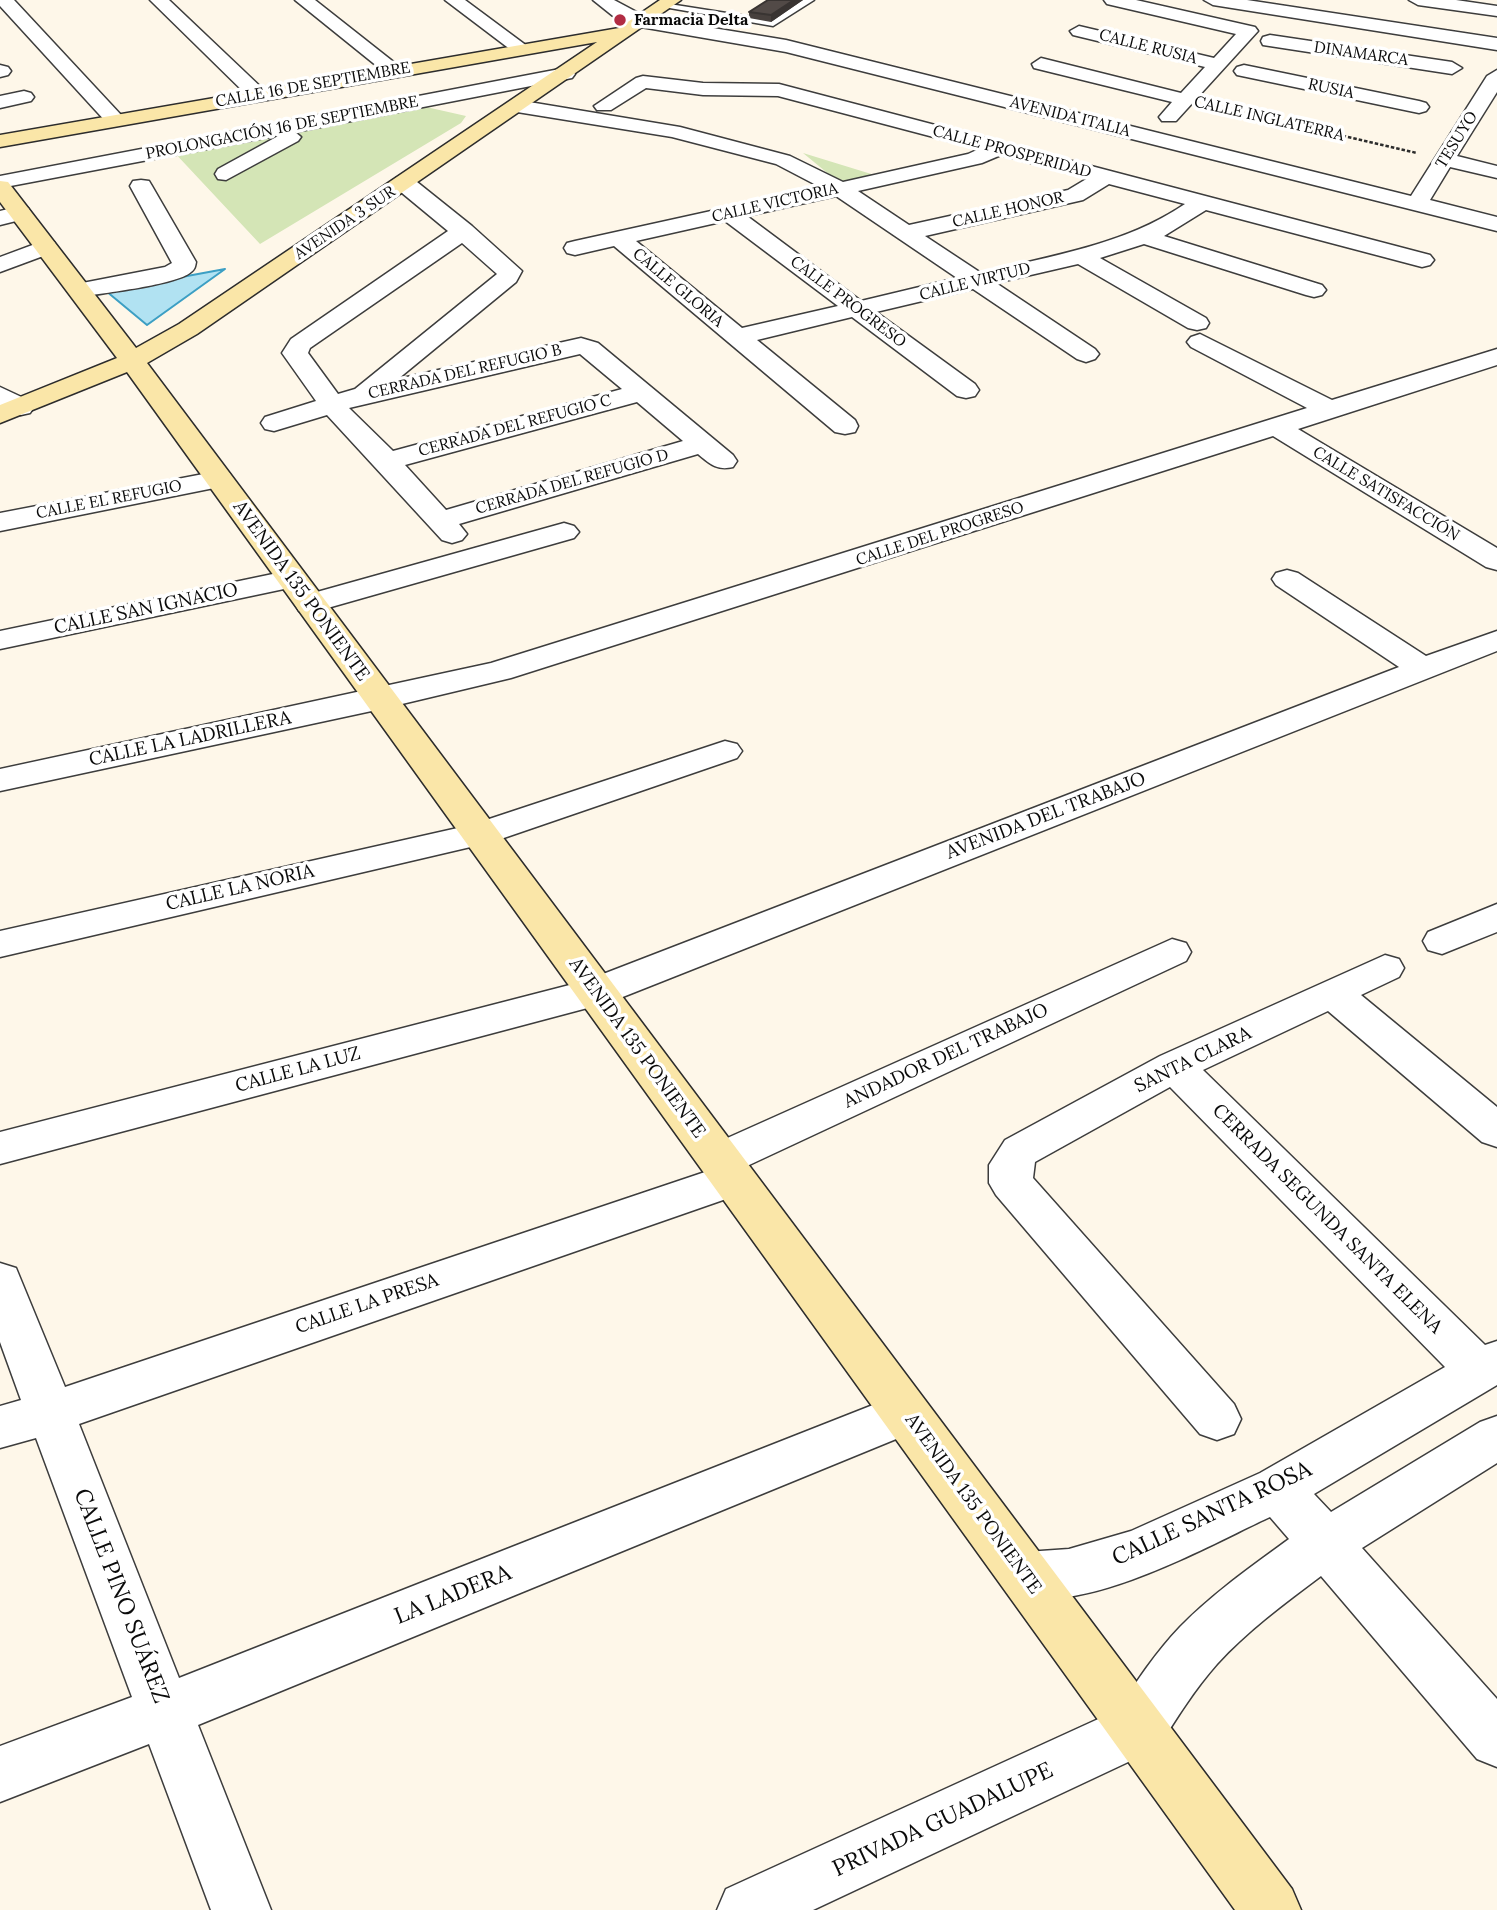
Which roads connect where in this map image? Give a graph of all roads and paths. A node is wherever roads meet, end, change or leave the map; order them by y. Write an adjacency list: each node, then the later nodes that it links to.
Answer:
1 (4, 0): 36 (street)
2 (159, 0): 29 (street)
3 (304, 0): 24 (street)
4 (454, 0): 19 (street)
5 (602, 0): 13 (street, AVENIDA ITALIA)
6 (809, 0): 10 (lane)
7 (1113, 0): 22 (street)
8 (1213, 0): 11 (street)
9 (1418, 0): 12 (street)
10 (668, 3): 13 (main road, AVENIDA 3 SUR)
11 (1270, 8): 14 (street)
12 (1497, 11)
13 (634, 27): 18 (main road, AVENIDA 3 SUR); 19 (main road, CALLE 16 DE SEPTIEMBRE); 39 (street, AVENIDA ITALIA)
14 (1400, 29): 17 (street); 20 (street)
15 (1079, 31): 22 (street, CALLE RUSIA)
16 (1270, 41): 20 (street, DINAMARCA)
17 (1497, 44)
18 (607, 46): 26 (main road, AVENIDA 3 SUR); 42 (main road, CALLE 16 DE SEPTIEMBRE)
19 (522, 48): 24 (main road, CALLE 16 DE SEPTIEMBRE)
20 (1373, 56): 23 (street, DINAMARCA); 28 (street)
21 (1041, 64): 32 (street, CALLE INGLATERRA)
22 (1217, 64): 32 (street)
23 (1452, 68)
24 (396, 71): 29 (main road, CALLE 16 DE SEPTIEMBRE)
25 (1244, 71): 28 (street, RUSIA)
26 (565, 74): 31 (main road, AVENIDA 3 SUR); 37 (street, PROLONGACIÓN 16 DE SEPTIEMBRE)
27 (1496, 80): 43 (street, TESUYO)
28 (1340, 90): 35 (street, RUSIA)
29 (258, 95): 36 (main road, CALLE 16 DE SEPTIEMBRE)
30 (24, 97): 33 (street)
31 (526, 100): 34 (street); 44 (street); 50 (main road, AVENIDA 3 SUR)
32 (1186, 100): 39 (street); 43 (path, CALLE INGLATERRA)
33 (0, 102)
34 (604, 106): 41 (street, CALLE PROSPERIDAD); 44 (street)
35 (1419, 107)
36 (115, 121): 40 (main road, CALLE 16 DE SEPTIEMBRE)
37 (315, 124): 47 (street); 51 (street, PROLONGACIÓN 16 DE SEPTIEMBRE)
38 (1018, 136): 41 (street)
39 (1150, 136): 55 (street, AVENIDA ITALIA)
40 (0, 141)
41 (998, 149): 48 (street, CALLE VICTORIA); 49 (street, CALLE PROSPERIDAD)
42 (0, 156)
43 (1445, 159): 46 (street); 55 (street, TESUYO)
44 (783, 160): 53 (street)
45 (864, 165): 48 (street)
46 (1497, 172)
47 (226, 174)
48 (900, 176): 53 (street, CALLE VICTORIA)
49 (1106, 177): 54 (street, CALLE PROSPERIDAD); 60 (street, CALLE HONOR)
50 (404, 183): 59 (street); 75 (main road, AVENIDA 3 SUR)
51 (0, 184): 57 (main road, AVENIDA 135 PONIENTE)
52 (141, 186): 69 (street)
53 (840, 189): 56 (street, CALLE VICTORIA); 60 (street)
54 (1202, 202): 61 (street, CALLE VIRTUD); 66 (street, CALLE PROSPERIDAD)
55 (1417, 203): 58 (street, AVENIDA ITALIA)
56 (729, 214): 62 (street, CALLE VICTORIA); 71 (street, CALLE PROGRESO)
57 (10, 216): 63 (main road, AVENIDA 135 PONIENTE)
58 (1497, 224)
59 (464, 231): 78 (street); 79 (street)
60 (906, 233): 68 (street)
61 (1144, 237): 65 (street, CALLE VIRTUD); 70 (street)
62 (618, 238): 64 (street, CALLE VICTORIA); 72 (street, CALLE GLORIA)
63 (46, 247): 67 (street); 69 (main road, AVENIDA 135 PONIENTE)
64 (575, 248)
65 (1081, 256): 68 (street, CALLE VIRTUD); 81 (street)
66 (1422, 260)
67 (0, 265)
68 (977, 281): 71 (street, CALLE VIRTUD); 73 (street)
69 (80, 290): 75 (main road, AVENIDA 135 PONIENTE)
70 (1314, 290)
71 (858, 310): 72 (street, CALLE VIRTUD); 76 (street, CALLE PROGRESO)
72 (738, 337): 83 (street, CALLE GLORIA)
73 (1086, 354)
74 (1497, 357): 81 (street, CALLE DEL PROGRESO)
75 (131, 361): 80 (main road, AVENIDA 3 SUR); 87 (main road, AVENIDA 135 PONIENTE)
76 (966, 390)
77 (643, 392): 78 (street, CERRADA DEL REFUGIO B); 85 (street, CERRADA DEL REFUGIO B); 86 (street, CERRADA DEL REFUGIO C)
78 (362, 395): 79 (street, CERRADA DEL REFUGIO B)
79 (332, 405): 82 (street, CERRADA DEL REFUGIO B); 86 (street)
80 (7, 406)
81 (1331, 410): 84 (street, CALLE DEL PROGRESO)
82 (274, 423)
83 (845, 426)
84 (1276, 427): 90 (street, CALLE SATISFACCIÓN); 96 (street, CALLE DEL PROGRESO)
85 (713, 452): 86 (street, CERRADA DEL REFUGIO D)
86 (387, 461)
87 (219, 479): 88 (street, CALLE EL REFUGIO); 92 (main road, AVENIDA 135 PONIENTE)
88 (0, 522)
89 (564, 531): 92 (street, CALLE SAN IGNACIO)
90 (1497, 561)
91 (1287, 579): 95 (street)
92 (301, 591): 93 (street, CALLE SAN IGNACIO); 96 (main road, AVENIDA 135 PONIENTE)
93 (0, 640)
94 (1497, 640): 95 (street, AVENIDA DEL TRABAJO)
95 (1422, 669): 105 (street, AVENIDA DEL TRABAJO)
96 (381, 699): 98 (street, CALLE LA LADRILLERA); 99 (main road, AVENIDA 135 PONIENTE)
97 (725, 751): 99 (street, CALLE LA NORIA)
98 (0, 779)
99 (480, 834): 102 (street, CALLE LA NORIA); 105 (main road, AVENIDA 135 PONIENTE)
100 (1493, 923): 101 (street)
101 (1443, 941)
102 (0, 944)
103 (1172, 952): 110 (street, ANDADOR DEL TRABAJO)
104 (1385, 968): 106 (street, SANTA CLARA)
105 (596, 992): 109 (street, CALLE LA LUZ); 110 (main road, AVENIDA 135 PONIENTE)
106 (1334, 993): 107 (street, SANTA CLARA); 108 (street)
107 (1174, 1066): 112 (street, CERRADA SEGUNDA SANTA ELENA); 115 (street, SANTA CLARA)
108 (1497, 1131)
109 (0, 1148)
110 (727, 1170): 113 (street, CALLE LA PRESA); 114 (main road, AVENIDA 135 PONIENTE)
111 (0, 1281): 113 (street, CALLE PINO SUÁREZ)
112 (1488, 1366): 118 (street, CALLE SANTA ROSA)
113 (50, 1413): 116 (street, CALLE LA PRESA); 121 (street, CALLE PINO SUÁREZ)
114 (906, 1413): 120 (main road, AVENIDA 135 PONIENTE); 121 (street, LA LADERA)
115 (1217, 1419)
116 (0, 1427)
117 (1497, 1437): 119 (street)
118 (1278, 1489): 119 (street); 120 (street, CALLE SANTA ROSA)
119 (1325, 1543): 122 (street); 123 (street)
120 (1026, 1576): 122 (main road, AVENIDA 135 PONIENTE)
121 (165, 1711): 124 (street, LA LADERA); 125 (street, CALLE PINO SUÁREZ)
122 (1138, 1729): 126 (street, PRIVADA GUADALUPE); 127 (main road, AVENIDA 135 PONIENTE)
123 (1497, 1740)
124 (0, 1774)
125 (241, 1910)
126 (747, 1910)
127 (1272, 1910)

